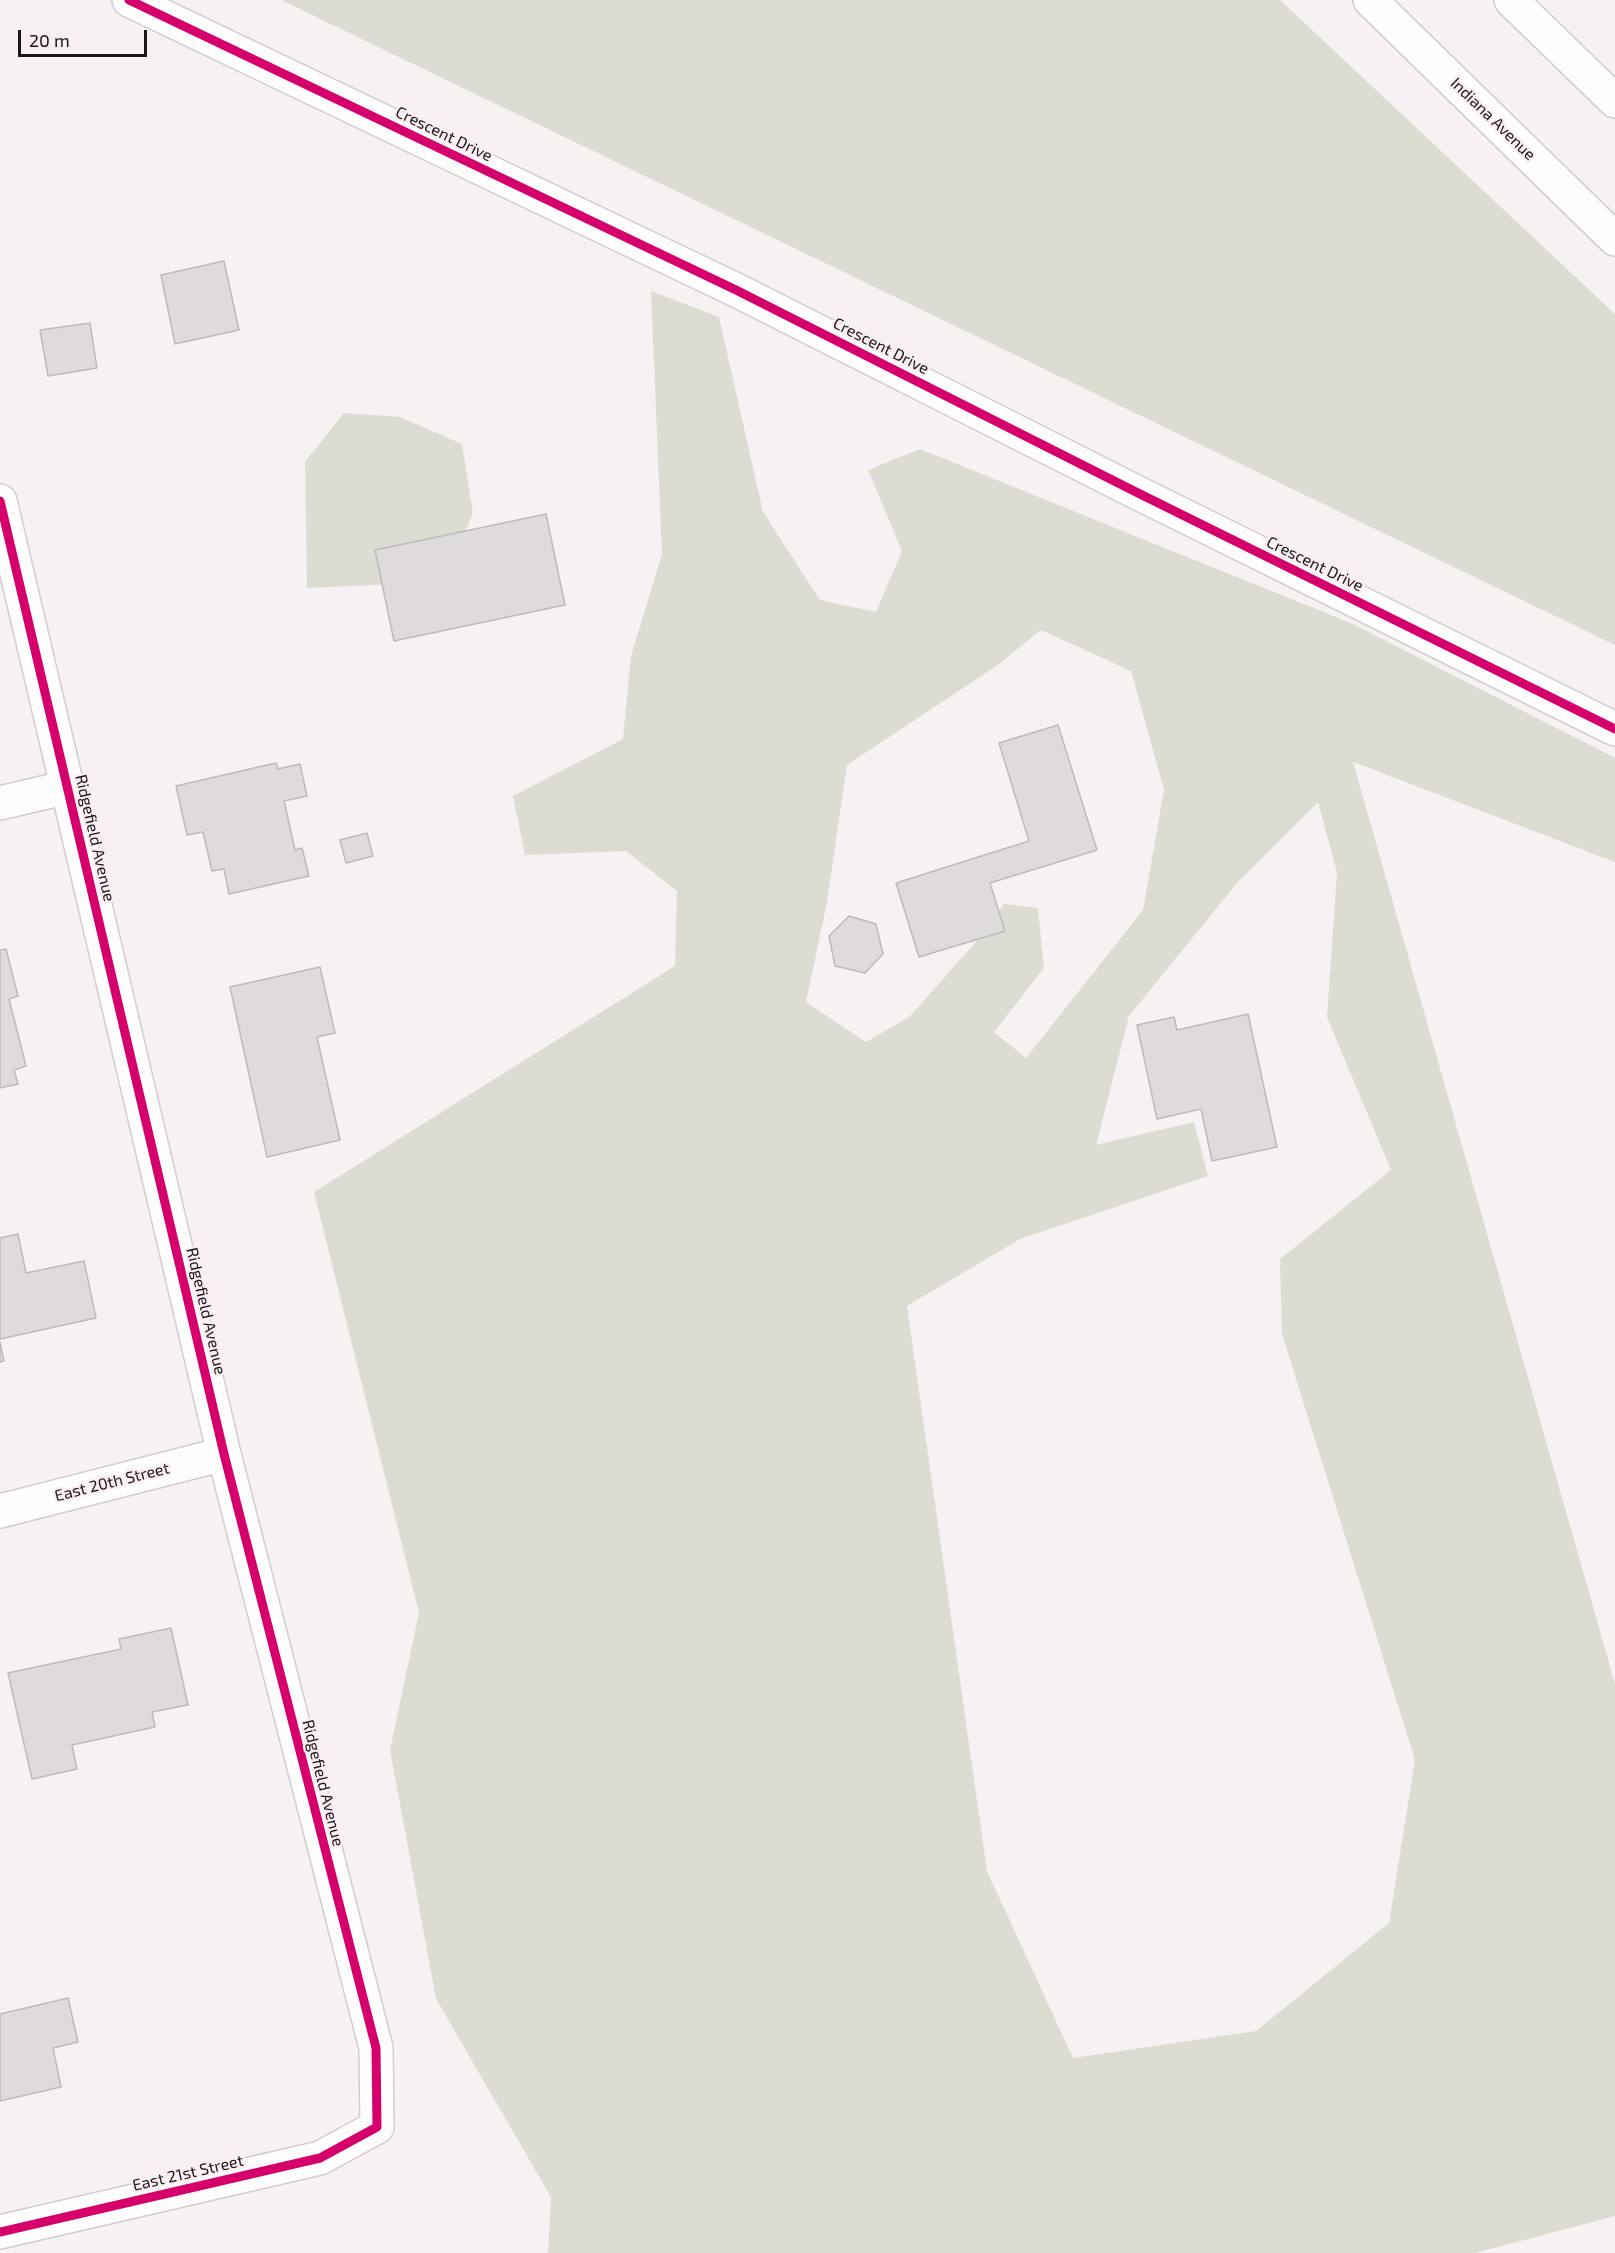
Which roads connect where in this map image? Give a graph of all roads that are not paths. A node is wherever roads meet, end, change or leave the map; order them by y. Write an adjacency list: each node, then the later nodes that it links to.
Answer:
1 (129, 0): 7 (street, Crescent Drive)
2 (1370, 0): 5 (street, Indiana Avenue)
3 (1511, 0): 4 (street)
4 (1615, 101)
5 (1615, 239)
6 (0, 501): 8 (street, Ridgefield Avenue)
7 (1615, 729)
8 (68, 787): 9 (street); 10 (street, Ridgefield Avenue)
9 (0, 803)
10 (224, 1454): 11 (street, East 20th Street); 12 (street, Ridgefield Avenue)
11 (0, 1511)
12 (377, 2127): 13 (street, East 21st Street)
13 (0, 2232)

